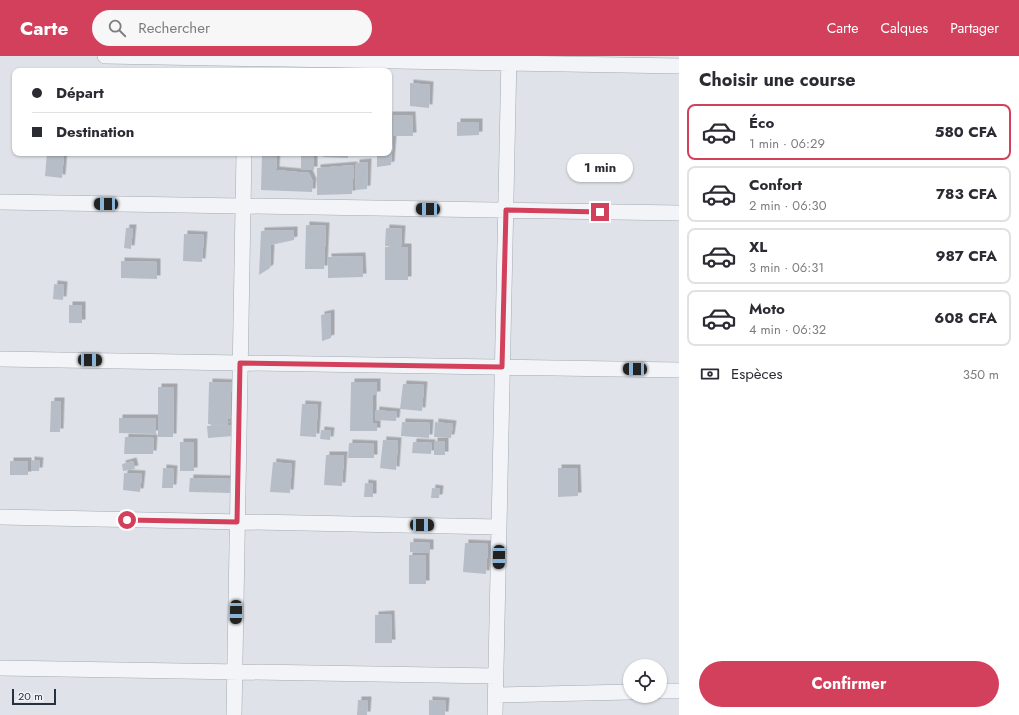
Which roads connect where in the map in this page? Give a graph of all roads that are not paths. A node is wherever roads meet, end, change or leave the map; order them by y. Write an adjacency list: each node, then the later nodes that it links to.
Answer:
1 (105, 56): 3 (street)
2 (509, 60): 3 (street); 4 (street); 8 (street)
3 (246, 62)
4 (679, 66)
5 (244, 156): 7 (street)
6 (0, 202): 7 (street)
7 (243, 206): 8 (street); 11 (street)
8 (506, 210): 9 (street); 12 (street)
9 (679, 213)
10 (0, 359): 11 (street)
11 (240, 363): 12 (street); 15 (street)
12 (502, 367): 13 (street); 16 (street)
13 (679, 370)
14 (0, 517): 15 (street)
15 (237, 522): 16 (street); 18 (street)
16 (499, 527): 19 (street)
17 (0, 668): 18 (street)
18 (235, 672): 19 (street); 24 (street)
19 (496, 676): 23 (street)
20 (667, 691): 21 (street)
21 (679, 691)
22 (623, 692): 23 (street)
23 (496, 695): 25 (street)
24 (234, 715)
25 (495, 715)

